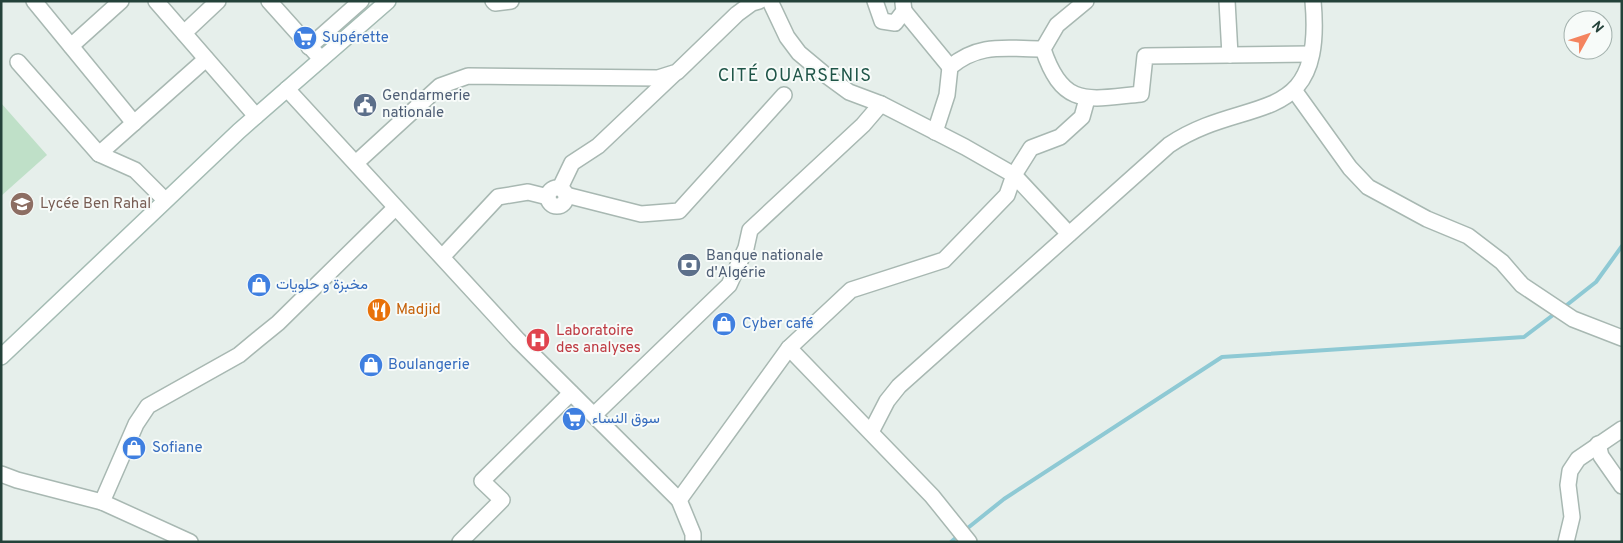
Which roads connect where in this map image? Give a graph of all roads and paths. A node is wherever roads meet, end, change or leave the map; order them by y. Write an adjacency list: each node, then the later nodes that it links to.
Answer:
1 (34, 1): 18 (street)
2 (121, 1): 18 (street)
3 (156, 1): 17 (street)
4 (218, 1): 17 (street)
5 (269, 1): 19 (street)
6 (360, 1): 19 (street)
7 (388, 1): 24 (street)
8 (493, 1): 9 (street)
9 (511, 1)
10 (759, 1): 27 (street)
11 (770, 1): 32 (street)
12 (875, 1): 16 (street)
13 (1086, 1): 20 (street)
14 (1227, 1): 22 (street)
15 (1313, 1): 21 (street)
16 (903, 6): 26 (street)
17 (184, 33): 23 (street)
18 (71, 46): 34 (street)
19 (310, 47): 24 (street)
20 (1043, 49): 26 (street); 31 (street)
21 (1311, 54): 22 (street); 29 (street)
22 (1230, 55): 31 (street)
23 (206, 59): 33 (street); 34 (street)
24 (321, 59): 28 (street)
25 (18, 62): 36 (street)
26 (950, 67): 35 (street)
27 (677, 72): 37 (street); 39 (street)
28 (287, 88): 33 (street); 37 (street)
29 (1294, 90): 42 (street); 44 (street)
30 (784, 95): 39 (street)
31 (1087, 99): 38 (street)
32 (881, 104): 35 (street); 48 (street)
33 (256, 116): 40 (street)
34 (134, 123): 36 (street)
35 (935, 132): 38 (street)
36 (99, 154): 40 (street)
37 (357, 162): 41 (street)
38 (1014, 175): 42 (street); 45 (street)
39 (558, 193): 43 (street)
40 (165, 200): 46 (street)
41 (395, 208): 43 (street); 55 (street)
42 (1069, 234): 50 (street)
43 (443, 256): 47 (street)
44 (1622, 338)
45 (789, 348): 50 (street); 54 (street)
46 (1, 357)
47 (571, 393): 48 (street); 57 (street)
48 (594, 415): 54 (street)
49 (1622, 429): 51 (street)
50 (871, 432): 59 (street)
51 (1598, 444): 53 (street); 60 (street)
52 (2, 473): 55 (street)
53 (1622, 486)
54 (679, 500): 58 (street)
55 (102, 502): 56 (street)
56 (190, 542)
57 (460, 542)
58 (692, 542)
59 (969, 542)
60 (1566, 542)

